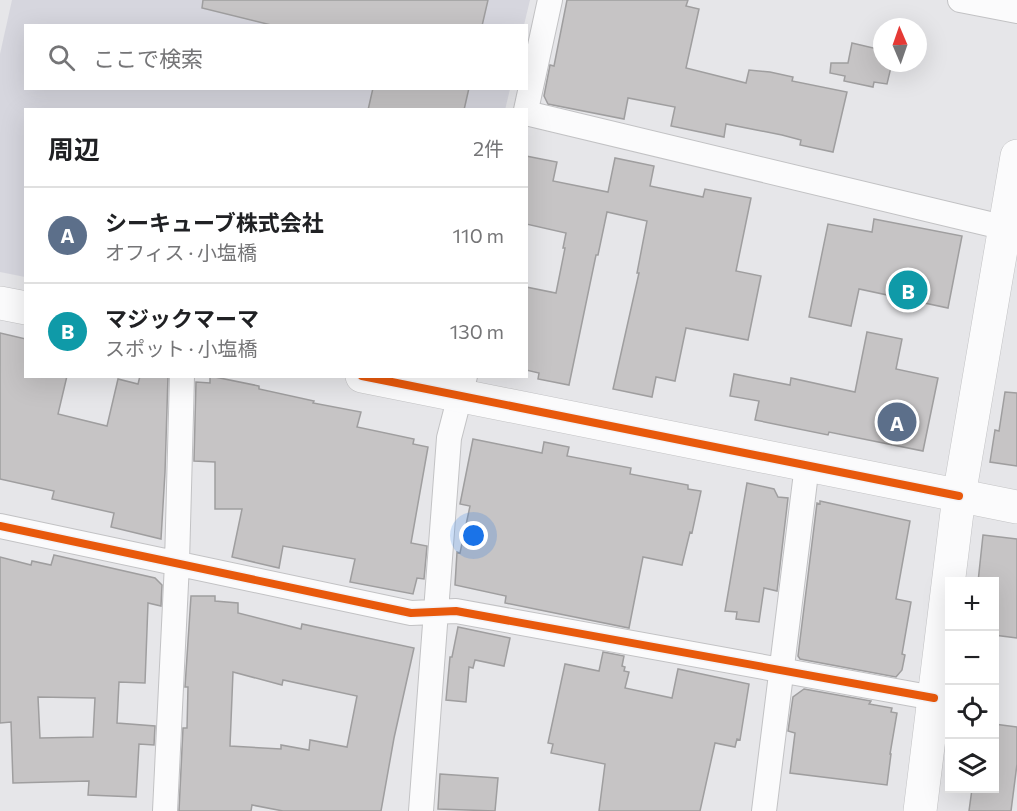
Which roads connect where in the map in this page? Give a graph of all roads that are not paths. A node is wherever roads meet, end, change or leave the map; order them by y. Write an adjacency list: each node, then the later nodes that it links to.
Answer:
1 (550, 0): 4 (street)
2 (960, 0): 3 (street)
3 (1017, 11)
4 (527, 108)
5 (528, 111): 7 (street)
6 (1017, 156): 7 (street)
7 (1006, 228): 14 (street)
8 (0, 303): 9 (street)
9 (24, 308)
10 (182, 378): 17 (street)
11 (382, 378): 12 (street)
12 (462, 386): 13 (street); 18 (street)
13 (807, 465): 14 (street); 19 (street)
14 (959, 496): 15 (street); 20 (street)
15 (1005, 505)
16 (0, 526): 17 (street)
17 (177, 563): 18 (street); 21 (street)
18 (435, 613): 19 (street); 22 (street)
19 (780, 671): 20 (street); 23 (street)
20 (934, 698): 24 (street)
21 (165, 811)
22 (421, 811)
23 (764, 811)
24 (920, 811)

